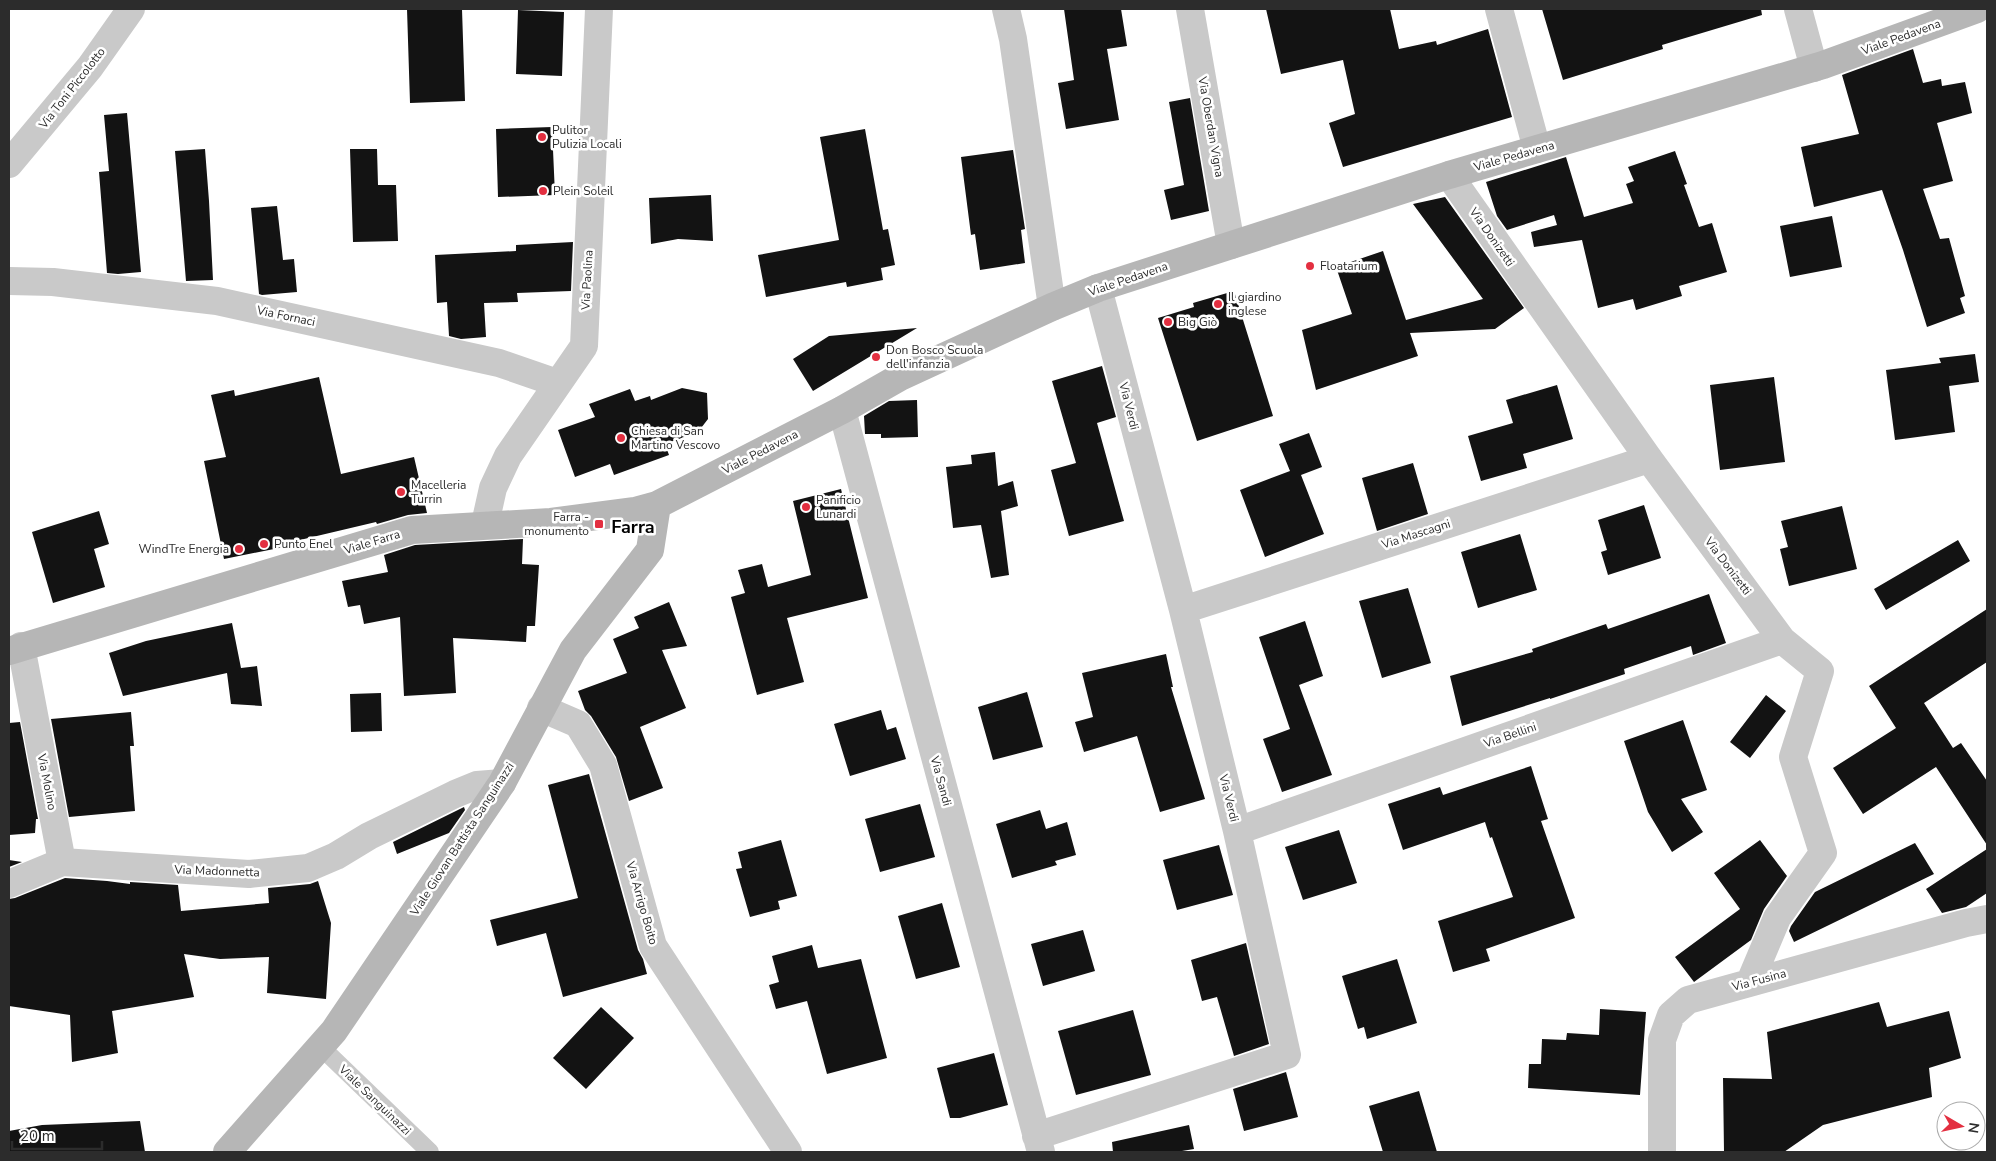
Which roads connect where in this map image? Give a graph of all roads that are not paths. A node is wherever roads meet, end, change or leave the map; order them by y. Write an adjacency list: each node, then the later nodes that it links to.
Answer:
1 (131, 9): 10 (street, Via Toni Piccolotto)
2 (598, 9): 16 (street, Via Paolina)
3 (1006, 9): 15 (street)
4 (1190, 9): 12 (street, Via Oberdan Vigna)
5 (1499, 9): 9 (street)
6 (1798, 9): 8 (street)
7 (1977, 9): 8 (main road, Viale Pedavena)
8 (1814, 68): 9 (main road, Viale Pedavena)
9 (1537, 149): 11 (main road, Viale Pedavena)
10 (9, 164)
11 (1448, 175): 12 (main road, Viale Pedavena); 18 (street, Via Donizetti)
12 (1231, 245): 14 (main road, Viale Pedavena)
13 (9, 281): 16 (street, Via Fornaci)
14 (1098, 288): 15 (main road, Viale Pedavena); 21 (street, Via Verdi)
15 (1052, 307): 17 (main road, Viale Pedavena)
16 (557, 383): 20 (street, Via Paolina)
17 (842, 410): 19 (main road, Viale Pedavena); 32 (street, Via Sandi)
18 (1648, 459): 21 (street, Via Mascagni); 22 (street, Via Donizetti)
19 (657, 505): 20 (main road, Viale Farra); 24 (main road, Viale Giovan Battista Sanguinazzi)
20 (485, 524): 23 (main road, Viale Farra)
21 (1183, 610): 26 (street, Via Verdi)
22 (1782, 640): 26 (street, Via Bellini); 30 (street, Via Donizetti)
23 (15, 648): 27 (street, Via Molino)
24 (541, 708): 25 (main road, Viale Giovan Battista Sanguinazzi); 35 (street, Via Arrigo Boito)
25 (502, 783): 27 (street, Via Madonnetta); 31 (main road, Viale Giovan Battista Sanguinazzi)
26 (1237, 831): 32 (street, Via Verdi)
27 (62, 862): 28 (street)
28 (9, 884)
29 (1987, 919): 30 (street, Via Fusina)
30 (1750, 982): 36 (street, Via Fusina)
31 (321, 1047): 33 (main road, Viale Giovan Battista Sanguinazzi); 34 (lane, Viale Sanguinazzi)
32 (1038, 1144)
33 (227, 1152)
34 (430, 1152)
35 (788, 1152)
36 (1662, 1152)

